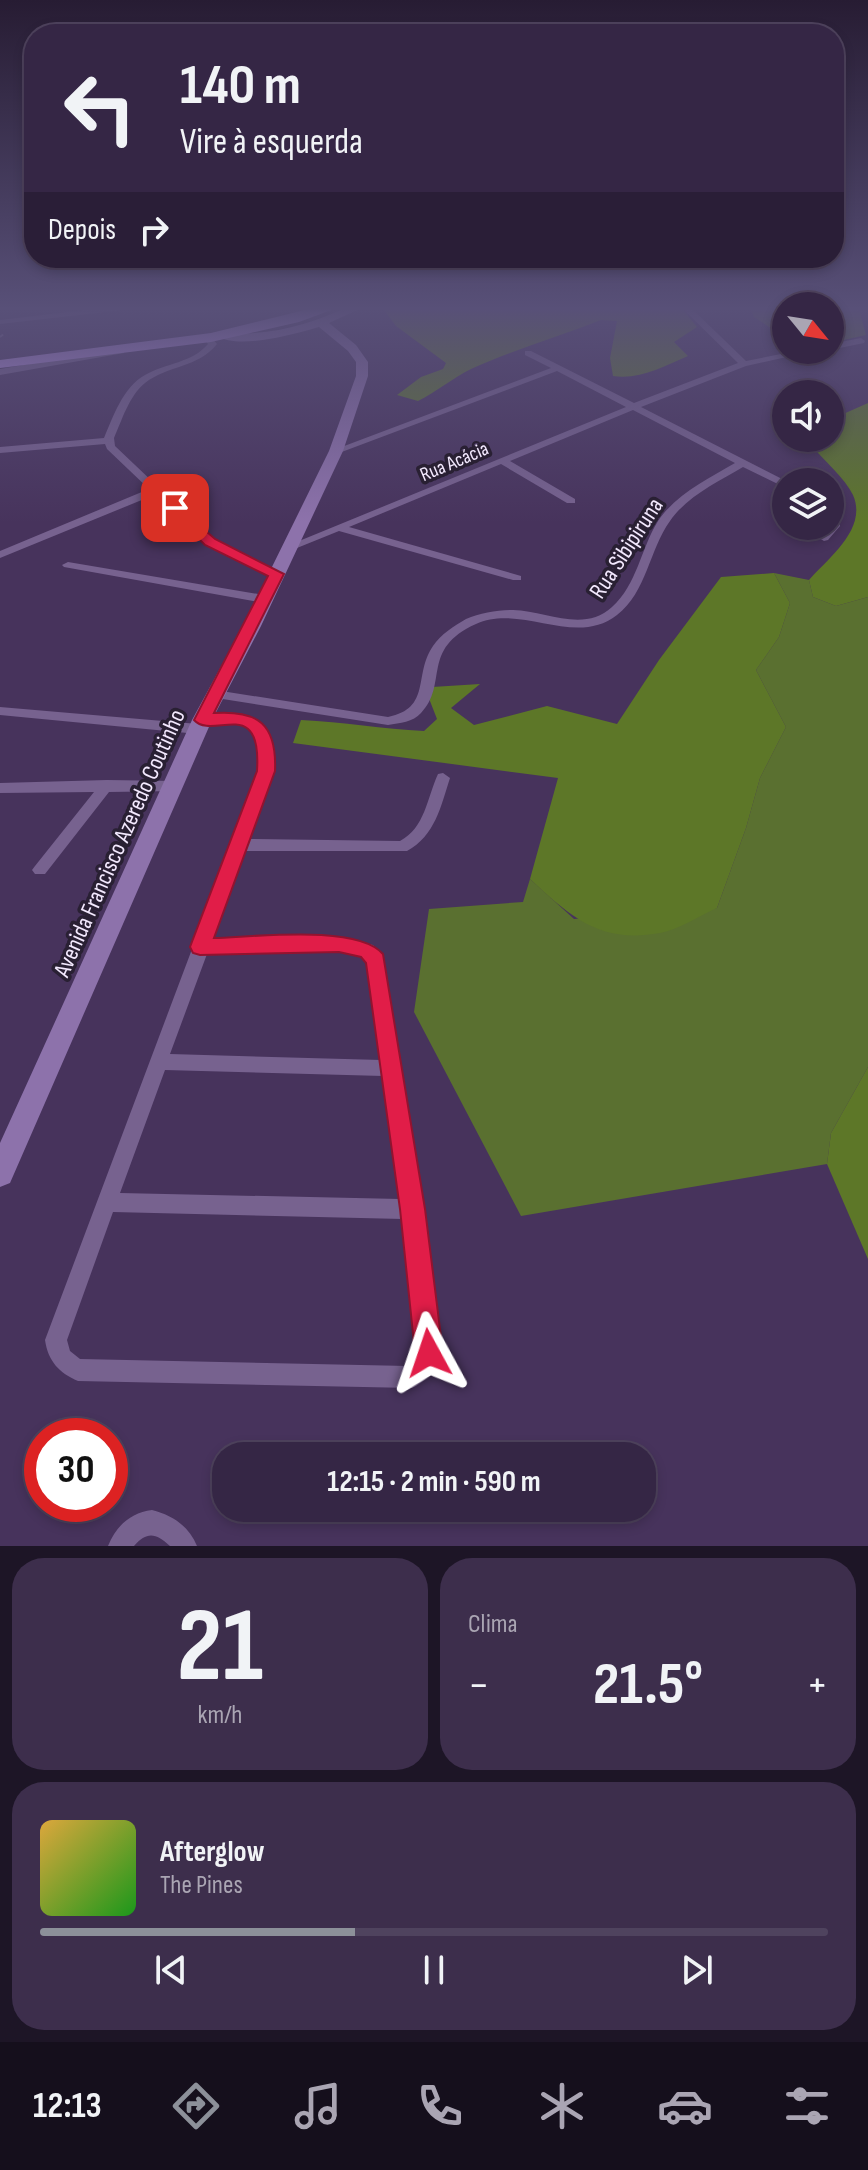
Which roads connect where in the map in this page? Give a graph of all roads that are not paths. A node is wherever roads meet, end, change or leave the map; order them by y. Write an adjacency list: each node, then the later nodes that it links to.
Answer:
1 (146, 378): 7 (street)
2 (361, 378): 9 (main road, Avenida Francisco Azeredo Coutinho)
3 (531, 378): 9 (street)
4 (575, 378): 6 (street)
5 (708, 378): 6 (street, Rua Acácia)
6 (635, 407): 10 (street, Rua Acácia); 11 (street)
7 (109, 441): 8 (street); 13 (street)
8 (0, 450)
9 (336, 451): 15 (main road, Avenida Francisco Azeredo Coutinho)
10 (501, 460): 14 (street); 16 (street, Rua Acácia)
11 (742, 463): 12 (street); 23 (street, Rua Sibipiruna)
12 (772, 478)
13 (156, 490): 18 (street); 20 (street)
14 (571, 501)
15 (298, 528): 16 (street); 17 (main road, Avenida Francisco Azeredo Coutinho)
16 (334, 530): 17 (street, Rua Acácia); 21 (street)
17 (288, 548): 20 (main road, Avenida Francisco Azeredo Coutinho)
18 (0, 555)
19 (68, 565): 22 (street)
20 (277, 574): 22 (main road, Avenida Francisco Azeredo Coutinho)
21 (517, 578)
22 (264, 599): 23 (main road, Avenida Francisco Azeredo Coutinho)
23 (215, 694): 25 (main road, Avenida Francisco Azeredo Coutinho)
24 (0, 711): 25 (street)
25 (200, 724): 28 (main road, Avenida Francisco Azeredo Coutinho); 30 (street)
26 (443, 778): 30 (street)
27 (107, 785): 28 (street); 29 (street); 31 (street)
28 (175, 786): 35 (main road, Avenida Francisco Azeredo Coutinho)
29 (0, 788)
30 (237, 845): 32 (street)
31 (40, 870)
32 (200, 947): 33 (street); 34 (street)
33 (157, 1062): 34 (street); 36 (street)
34 (392, 1068): 37 (street)
35 (1, 1169)
36 (106, 1202): 37 (street); 37 (street)
37 (412, 1209)
38 (121, 1545): 39 (street)
39 (185, 1546)

